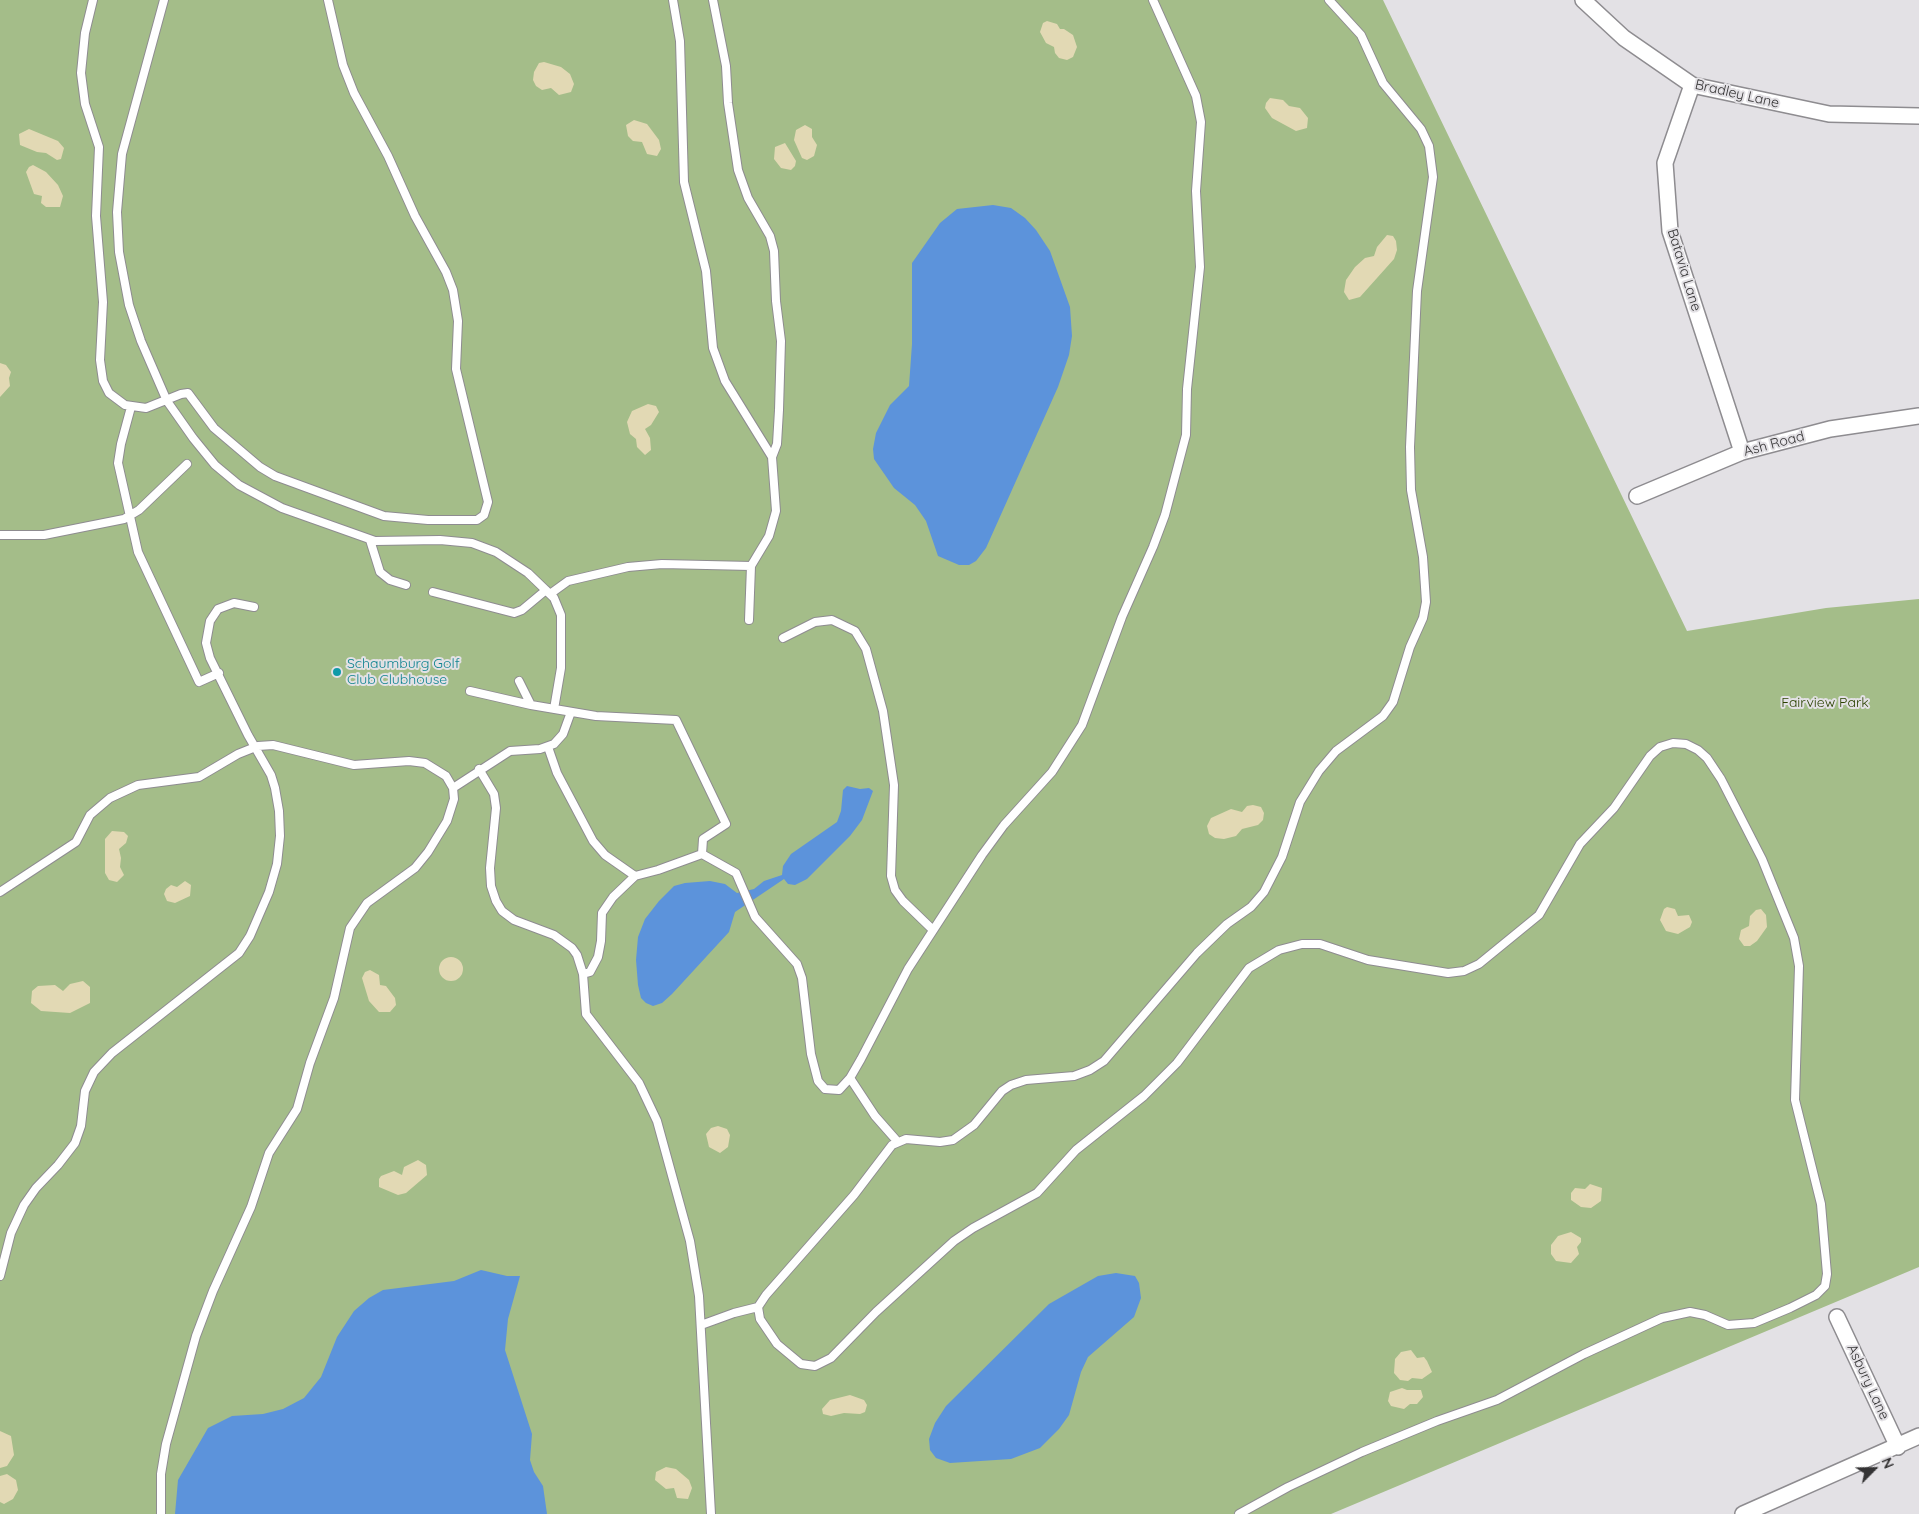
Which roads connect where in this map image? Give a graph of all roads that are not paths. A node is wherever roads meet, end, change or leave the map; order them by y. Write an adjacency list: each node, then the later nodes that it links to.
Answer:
1 (93, 0): 12 (lane)
2 (164, 0): 11 (lane)
3 (328, 0): 11 (lane)
4 (673, 0): 15 (lane)
5 (713, 0): 15 (lane)
6 (1153, 0): 41 (lane)
7 (1329, 0): 44 (lane)
8 (1583, 0): 9 (street, Bradley Lane)
9 (1692, 85): 10 (street, Bradley Lane); 14 (street, Batavia Lane)
10 (1919, 116)
11 (167, 401): 12 (lane); 20 (lane)
12 (131, 407): 18 (lane)
13 (1919, 416): 14 (street, Ash Road)
14 (1742, 452): 17 (street, Ash Road)
15 (772, 457): 21 (lane)
16 (187, 464): 18 (lane)
17 (1637, 496)
18 (130, 516): 19 (lane); 28 (lane)
19 (0, 535)
20 (370, 540): 22 (lane); 24 (lane)
21 (751, 566): 24 (lane); 26 (lane)
22 (406, 585)
23 (433, 592): 24 (lane)
24 (548, 592): 32 (lane)
25 (254, 608): 28 (lane)
26 (749, 620)
27 (783, 638): 41 (lane)
28 (218, 674): 34 (lane)
29 (519, 681): 31 (lane)
30 (470, 691): 31 (lane)
31 (531, 705): 32 (lane)
32 (554, 709): 33 (lane)
33 (570, 712): 35 (lane); 38 (lane)
34 (255, 746): 37 (lane); 40 (lane); 45 (lane)
35 (548, 747): 36 (lane); 39 (lane)
36 (479, 770): 37 (lane); 42 (lane)
37 (453, 788): 51 (lane)
38 (702, 854): 39 (lane); 43 (lane)
39 (635, 876): 42 (lane)
40 (0, 892)
41 (933, 930): 43 (lane)
42 (584, 974): 48 (lane)
43 (850, 1078): 44 (lane)
44 (897, 1141): 46 (lane)
45 (0, 1276)
46 (758, 1308): 48 (lane); 53 (lane)
47 (1837, 1317): 50 (street, Asbury Lane)
48 (701, 1325): 52 (lane)
49 (1919, 1436): 50 (street)
50 (1898, 1447): 54 (street)
51 (162, 1514)
52 (711, 1514)
53 (1239, 1514)
54 (1742, 1514)

